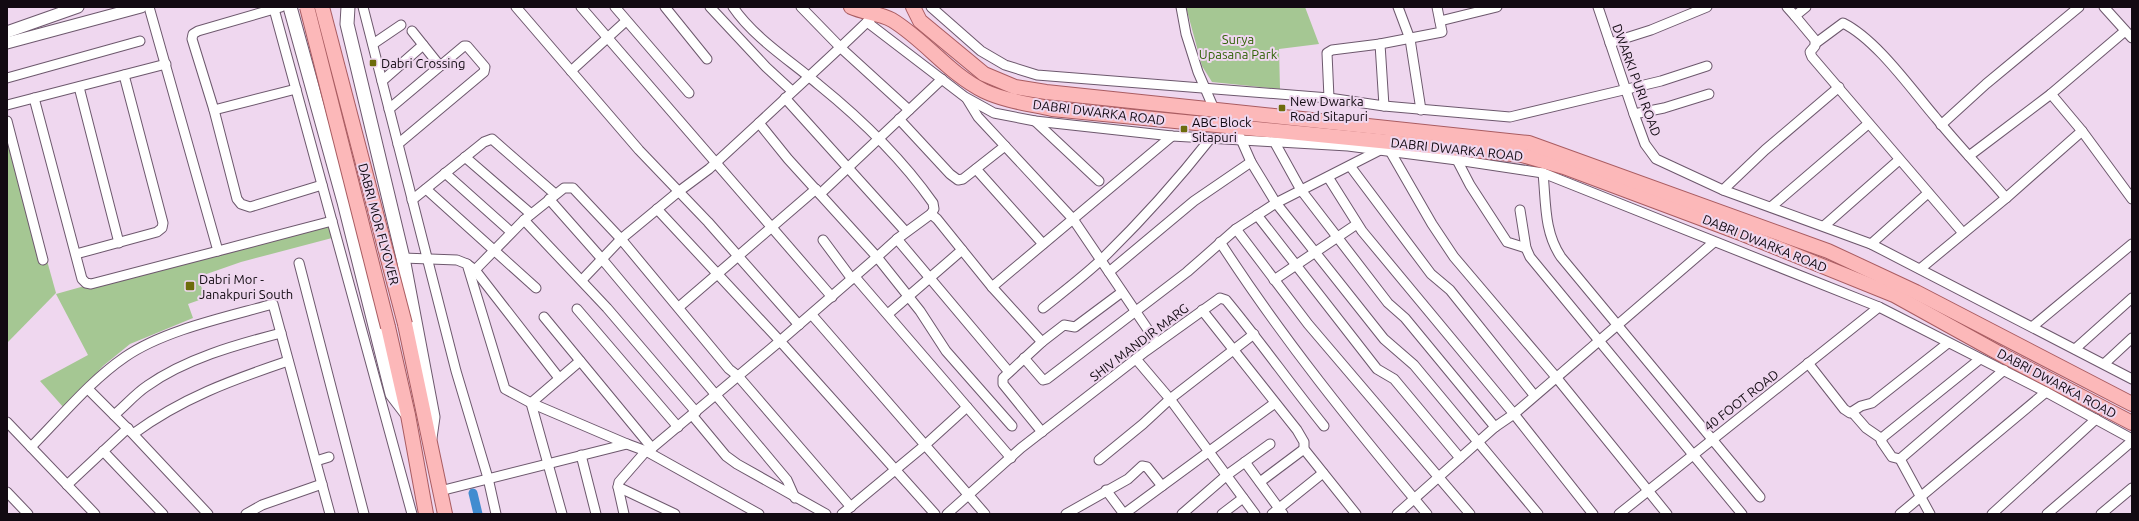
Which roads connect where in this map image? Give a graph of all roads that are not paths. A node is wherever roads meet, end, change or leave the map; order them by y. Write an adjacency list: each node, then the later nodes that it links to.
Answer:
1 (78, 7): 37 (street)
2 (141, 7): 44 (street)
3 (149, 7): 51 (street)
4 (290, 7): 54 (main road)
5 (307, 7): 228 (main road, DABRI MOR FLYOVER, bridge)
6 (322, 7): 242 (main road, DABRI MOR FLYOVER, bridge)
7 (348, 7): 49 (main road)
8 (363, 7): 45 (street)
9 (516, 7): 55 (street)
10 (581, 7): 38 (street)
11 (615, 7): 32 (street)
12 (665, 7): 50 (street)
13 (710, 7): 66 (street)
14 (734, 7): 57 (street)
15 (801, 7): 48 (street)
16 (851, 7): 31 (main road, DABRI DWARKA ROAD)
17 (913, 7): 76 (main road, DABRI DWARKA ROAD)
18 (930, 7): 64 (street)
19 (1181, 7): 64 (street)
20 (1398, 7): 39 (street)
21 (1437, 7): 33 (street)
22 (1497, 7): 33 (street)
23 (1598, 7): 42 (street, DWARKI PURI ROAD)
24 (1707, 7): 42 (street)
25 (1786, 7): 30 (street)
26 (1806, 7): 30 (street)
27 (2078, 7): 87 (street)
28 (2104, 7): 36 (street)
29 (278, 8): 63 (street); 77 (street)
30 (1795, 16): 43 (street)
31 (872, 17): 48 (street); 59 (street); 88 (main road, DABRI DWARKA ROAD)
32 (626, 21): 38 (street); 67 (street)
33 (1440, 21): 39 (street)
34 (401, 24): 45 (street)
35 (412, 31): 47 (street)
36 (2125, 31): 40 (street); 69 (street)
37 (7, 32)
38 (607, 38): 55 (street); 104 (street)
39 (1410, 38): 46 (street); 80 (street)
40 (2132, 38)
41 (140, 41): 58 (street)
42 (1610, 43): 65 (street, DWARKI PURI ROAD)
43 (1816, 43): 62 (street); 87 (street)
44 (7, 44)
45 (374, 44): 60 (street)
46 (1380, 44): 73 (street); 75 (street)
47 (423, 46): 52 (street); 60 (street)
48 (841, 48): 57 (street); 79 (street)
49 (355, 51): 54 (main road); 158 (main road)
50 (707, 59)
51 (166, 64): 56 (street); 153 (street)
52 (440, 66): 78 (street); 95 (street)
53 (1707, 66): 65 (street)
54 (307, 68): 228 (main road)
55 (571, 71): 118 (street)
56 (124, 75): 61 (street); 146 (street)
57 (810, 77): 66 (street); 91 (street)
58 (7, 78)
59 (942, 79): 70 (street); 79 (street)
60 (382, 81): 78 (street)
61 (79, 87): 71 (street); 146 (street)
62 (1839, 87): 86 (street); 116 (street)
63 (296, 89): 77 (street); 112 (street)
64 (1205, 89): 73 (street); 76 (street)
65 (1625, 90): 80 (street); 81 (street, DWARKI PURI ROAD)
66 (792, 91): 72 (street)
67 (690, 93)
68 (1709, 94): 81 (street)
69 (2051, 94): 89 (street); 99 (street)
70 (965, 96): 84 (street); 96 (street)
71 (34, 98): 74 (street); 155 (street)
72 (785, 98): 85 (street); 105 (street)
73 (1329, 98): 75 (street)
74 (7, 105)
75 (1384, 106): 80 (street)
76 (1214, 109): 222 (main road, DABRI DWARKA ROAD)
77 (214, 110): 112 (street)
78 (389, 110): 95 (street)
79 (909, 110): 82 (street)
80 (1421, 110)
81 (1634, 114): 116 (street, DWARKI PURI ROAD)
82 (899, 119): 91 (street); 107 (street)
83 (7, 121): 160 (street)
84 (1035, 121): 90 (street); 111 (street)
85 (759, 123): 104 (street); 117 (street)
86 (1868, 124): 102 (street); 125 (street)
87 (1941, 125): 99 (street)
88 (1238, 127): 93 (street); 231 (main road, DABRI DWARKA ROAD)
89 (2082, 131): 121 (street); 122 (street)
90 (1172, 136): 92 (street); 131 (street)
91 (878, 137): 105 (street); 128 (street)
92 (1210, 139): 93 (street); 162 (street)
93 (1241, 141): 94 (street); 103 (street)
94 (1276, 142): 97 (street); 115 (street)
95 (398, 144): 123 (street)
96 (1006, 146): 107 (street); 131 (street)
97 (1380, 150): 98 (street); 106 (street)
98 (1390, 151): 101 (street); 212 (street)
99 (1969, 156): 121 (street)
100 (465, 157): 108 (street); 120 (street); 130 (street)
101 (1457, 160): 109 (street); 150 (street)
102 (1898, 160): 119 (street); 134 (street)
103 (1251, 162): 124 (street); 168 (street)
104 (717, 163): 118 (street); 135 (street)
105 (847, 166): 117 (street); 137 (street)
106 (1350, 166): 110 (street); 217 (street)
107 (976, 169): 147 (street)
108 (445, 173): 114 (street); 138 (street)
109 (1543, 173): 145 (street); 190 (street)
110 (1328, 177): 115 (street); 133 (street)
111 (1099, 182)
112 (322, 185): 132 (street)
113 (664, 187): 118 (street)
114 (426, 189): 123 (street); 151 (street)
115 (1301, 190): 124 (street); 140 (street)
116 (1723, 190): 125 (street)
117 (818, 191): 135 (street); 157 (street)
118 (678, 192): 126 (street); 156 (street)
119 (1928, 194): 139 (street); 148 (street)
120 (552, 197): 130 (street); 141 (street); 159 (street)
121 (2006, 198): 139 (street)
122 (2132, 199)
123 (412, 200): 161 (street)
124 (1276, 203): 129 (street); 154 (street)
125 (1771, 207): 134 (street)
126 (657, 209): 141 (street); 169 (street)
127 (1520, 210): 150 (street)
128 (931, 214): 137 (street); 152 (street)
129 (1257, 215): 136 (street); 165 (street)
130 (528, 217): 138 (street); 172 (street)
131 (1073, 219): 147 (street); 162 (street)
132 (332, 222): 153 (street); 292 (street)
133 (1357, 224): 140 (street); 226 (street)
134 (1824, 226): 148 (street)
135 (772, 228): 156 (street); 178 (street)
136 (1236, 229): 144 (street); 173 (street)
137 (905, 231): 142 (street)
138 (511, 232): 151 (street)
139 (1963, 233): 166 (street)
140 (1337, 238): 154 (street); 235 (street)
141 (621, 239): 159 (street); 180 (street)
142 (897, 239): 157 (street); 171 (street)
143 (823, 240): 170 (street)
144 (1220, 242): 185 (street); 281 (street)
145 (1714, 242): 181 (street); 190 (street)
146 (119, 243): 155 (street)
147 (1043, 244): 174 (street)
148 (1871, 244): 166 (street)
149 (2132, 244): 191 (street)
150 (1526, 248): 195 (street)
151 (495, 250): 167 (street); 175 (street)
152 (962, 250): 171 (street); 174 (street)
153 (218, 251): 155 (street)
154 (1316, 252): 165 (street); 241 (street)
155 (76, 254)
156 (738, 257): 169 (street); 189 (street)
157 (877, 257): 170 (street); 177 (street)
158 (404, 258): 161 (street); 242 (main road)
159 (602, 258): 172 (street); 218 (street)
160 (43, 260)
161 (428, 260): 164 (street); 265 (street)
162 (1101, 260): 168 (street); 182 (street)
163 (299, 263): 291 (street)
164 (467, 264): 167 (street); 220 (street)
165 (1296, 265): 173 (street); 255 (street)
166 (1920, 268): 191 (street)
167 (475, 270): 213 (street)
168 (1109, 272): 176 (street)
169 (718, 274): 180 (street); 196 (street)
170 (854, 278): 178 (street); 186 (street)
171 (929, 278): 177 (street); 210 (street)
172 (582, 280): 225 (street)
173 (1274, 280): 264 (street)
174 (992, 286): 197 (street)
175 (536, 288)
176 (1122, 292): 185 (street); 197 (street)
177 (908, 296): 186 (street); 232 (street)
178 (832, 297): 187 (street)
179 (2132, 298): 200 (street)
180 (679, 307): 211 (street)
181 (1879, 307): 199 (street); 207 (street, 40 FOOT ROAD)
182 (1043, 308)
183 (577, 309): 234 (street)
184 (1202, 310): 193 (street, SHIV MANDIR MARG); 198 (street, SHIV MANDIR MARG); 201 (street)
185 (1136, 311): 198 (street); 202 (street)
186 (888, 314): 223 (street)
187 (812, 315): 189 (street); 245 (street)
188 (544, 317): 206 (street)
189 (799, 325): 196 (street)
190 (1616, 325): 195 (street); 238 (street)
191 (2032, 327): 200 (street)
192 (281, 333): 205 (street); 215 (street); 227 (street)
193 (1254, 334): 201 (street); 233 (street, SHIV MANDIR MARG)
194 (2132, 338): 208 (street)
195 (1598, 340): 212 (street); 251 (street)
196 (780, 341): 211 (street); 261 (street)
197 (1042, 342): 202 (street)
198 (1157, 343): 204 (street, SHIV MANDIR MARG)
199 (1948, 343): 203 (street); 224 (street)
200 (2075, 349): 208 (street)
201 (1232, 351): 219 (street); 221 (street)
202 (1024, 358): 210 (street)
203 (1980, 359): 209 (street); 239 (street)
204 (1136, 360): 219 (street); 237 (street, SHIV MANDIR MARG)
205 (288, 361): 236 (street); 258 (street)
206 (580, 361): 213 (street); 248 (street)
207 (1808, 363): 224 (street); 238 (street, 40 FOOT ROAD)
208 (2104, 364): 214 (street)
209 (2004, 370): 216 (street); 256 (street)
210 (1009, 372): 237 (street)
211 (738, 376): 218 (street); 282 (street)
212 (1556, 377): 217 (street); 274 (street)
213 (559, 378): 220 (street)
214 (2132, 379)
215 (88, 389): 227 (street); 246 (street)
216 (2046, 392): 229 (street); 277 (street)
217 (1534, 395): 226 (street)
218 (716, 396): 225 (street); 279 (street)
219 (1170, 399): 250 (street); 257 (street)
220 (531, 403): 243 (street); 260 (street)
221 (1275, 404): 247 (street); 250 (street)
222 (2132, 404)
223 (967, 407): 245 (street); 254 (street)
224 (1852, 412): 239 (street)
225 (694, 414): 234 (street); 279 (street)
226 (1514, 414): 235 (street); 316 (street)
227 (114, 415): 236 (street)
228 (408, 415): 293 (main road, DABRI MOR FLYOVER)
229 (2096, 419): 240 (street); 321 (street)
230 (7, 422): 246 (street)
231 (2132, 423)
232 (1012, 426)
233 (1324, 426)
234 (678, 427): 248 (street)
235 (1495, 427): 241 (street)
236 (130, 431): 249 (street); 288 (street)
237 (1042, 432): 254 (street, SHIV MANDIR MARG)
238 (1713, 439): 251 (street, 40 FOOT ROAD); 278 (street)
239 (1882, 439): 256 (street)
240 (2132, 440): 322 (street)
241 (1479, 441): 255 (street); 315 (street)
242 (429, 442): 273 (main road, DABRI MOR FLYOVER)
243 (627, 444): 248 (street); 252 (street)
244 (1270, 444): 259 (street)
245 (924, 446): 261 (street); 276 (street)
246 (31, 447): 268 (street)
247 (1304, 449): 262 (street); 266 (street)
248 (649, 450): 270 (street); 300 (street)
249 (103, 451): 268 (street); 287 (street)
250 (1209, 451): 263 (street); 269 (street)
251 (1693, 453): 274 (street, 40 FOOT ROAD); 318 (street)
252 (581, 455): 260 (street); 297 (street)
253 (329, 457): 258 (street)
254 (1011, 458): 276 (street, SHIV MANDIR MARG)
255 (1460, 458): 264 (street)
256 (1900, 459): 277 (street)
257 (1099, 460)
258 (316, 461): 267 (street)
259 (1245, 462): 263 (street); 266 (street)
260 (548, 463): 265 (street); 296 (street)
261 (896, 469): 282 (street); 303 (street)
262 (1322, 473): 284 (street); 311 (street)
263 (1227, 475): 280 (street); 308 (street)
264 (1440, 476): 281 (street); 314 (street)
265 (484, 480): 273 (street); 295 (street)
266 (1260, 482): 284 (street)
267 (322, 484): 289 (street); 290 (street)
268 (67, 485): 286 (street)
269 (1162, 486): 272 (street); 307 (street)
270 (618, 487): 298 (street); 299 (street)
271 (2132, 488): 323 (street)
272 (1106, 490): 306 (street); 307 (street)
273 (440, 491): 294 (main road, DABRI MOR FLYOVER)
274 (1648, 491): 283 (street, 40 FOOT ROAD); 317 (street)
275 (7, 492): 285 (street)
276 (968, 496): 304 (street, SHIV MANDIR MARG); 305 (street)
277 (1922, 496): 319 (street); 320 (street)
278 (1760, 497)
279 (795, 498): 301 (street)
280 (1243, 498): 309 (street); 310 (street)
281 (1414, 499): 312 (street); 313 (street)
282 (851, 507): 302 (street)
283 (1625, 512)
284 (1278, 513)
285 (28, 514)
286 (95, 514)
287 (163, 514)
288 (208, 514)
289 (246, 514)
290 (330, 514)
291 (364, 514)
292 (412, 514)
293 (426, 514)
294 (445, 514)
295 (496, 514)
296 (562, 514)
297 (596, 514)
298 (624, 514)
299 (675, 514)
300 (759, 514)
301 (826, 514)
302 (842, 514)
303 (935, 514)
304 (947, 514)
305 (985, 514)
306 (1066, 514)
307 (1124, 514)
308 (1182, 514)
309 (1222, 514)
310 (1255, 514)
311 (1356, 514)
312 (1397, 514)
313 (1427, 514)
314 (1470, 514)
315 (1538, 514)
316 (1593, 514)
317 (1667, 514)
318 (1742, 514)
319 (1900, 514)
320 (1930, 514)
321 (1992, 514)
322 (2047, 514)
323 (2101, 514)

